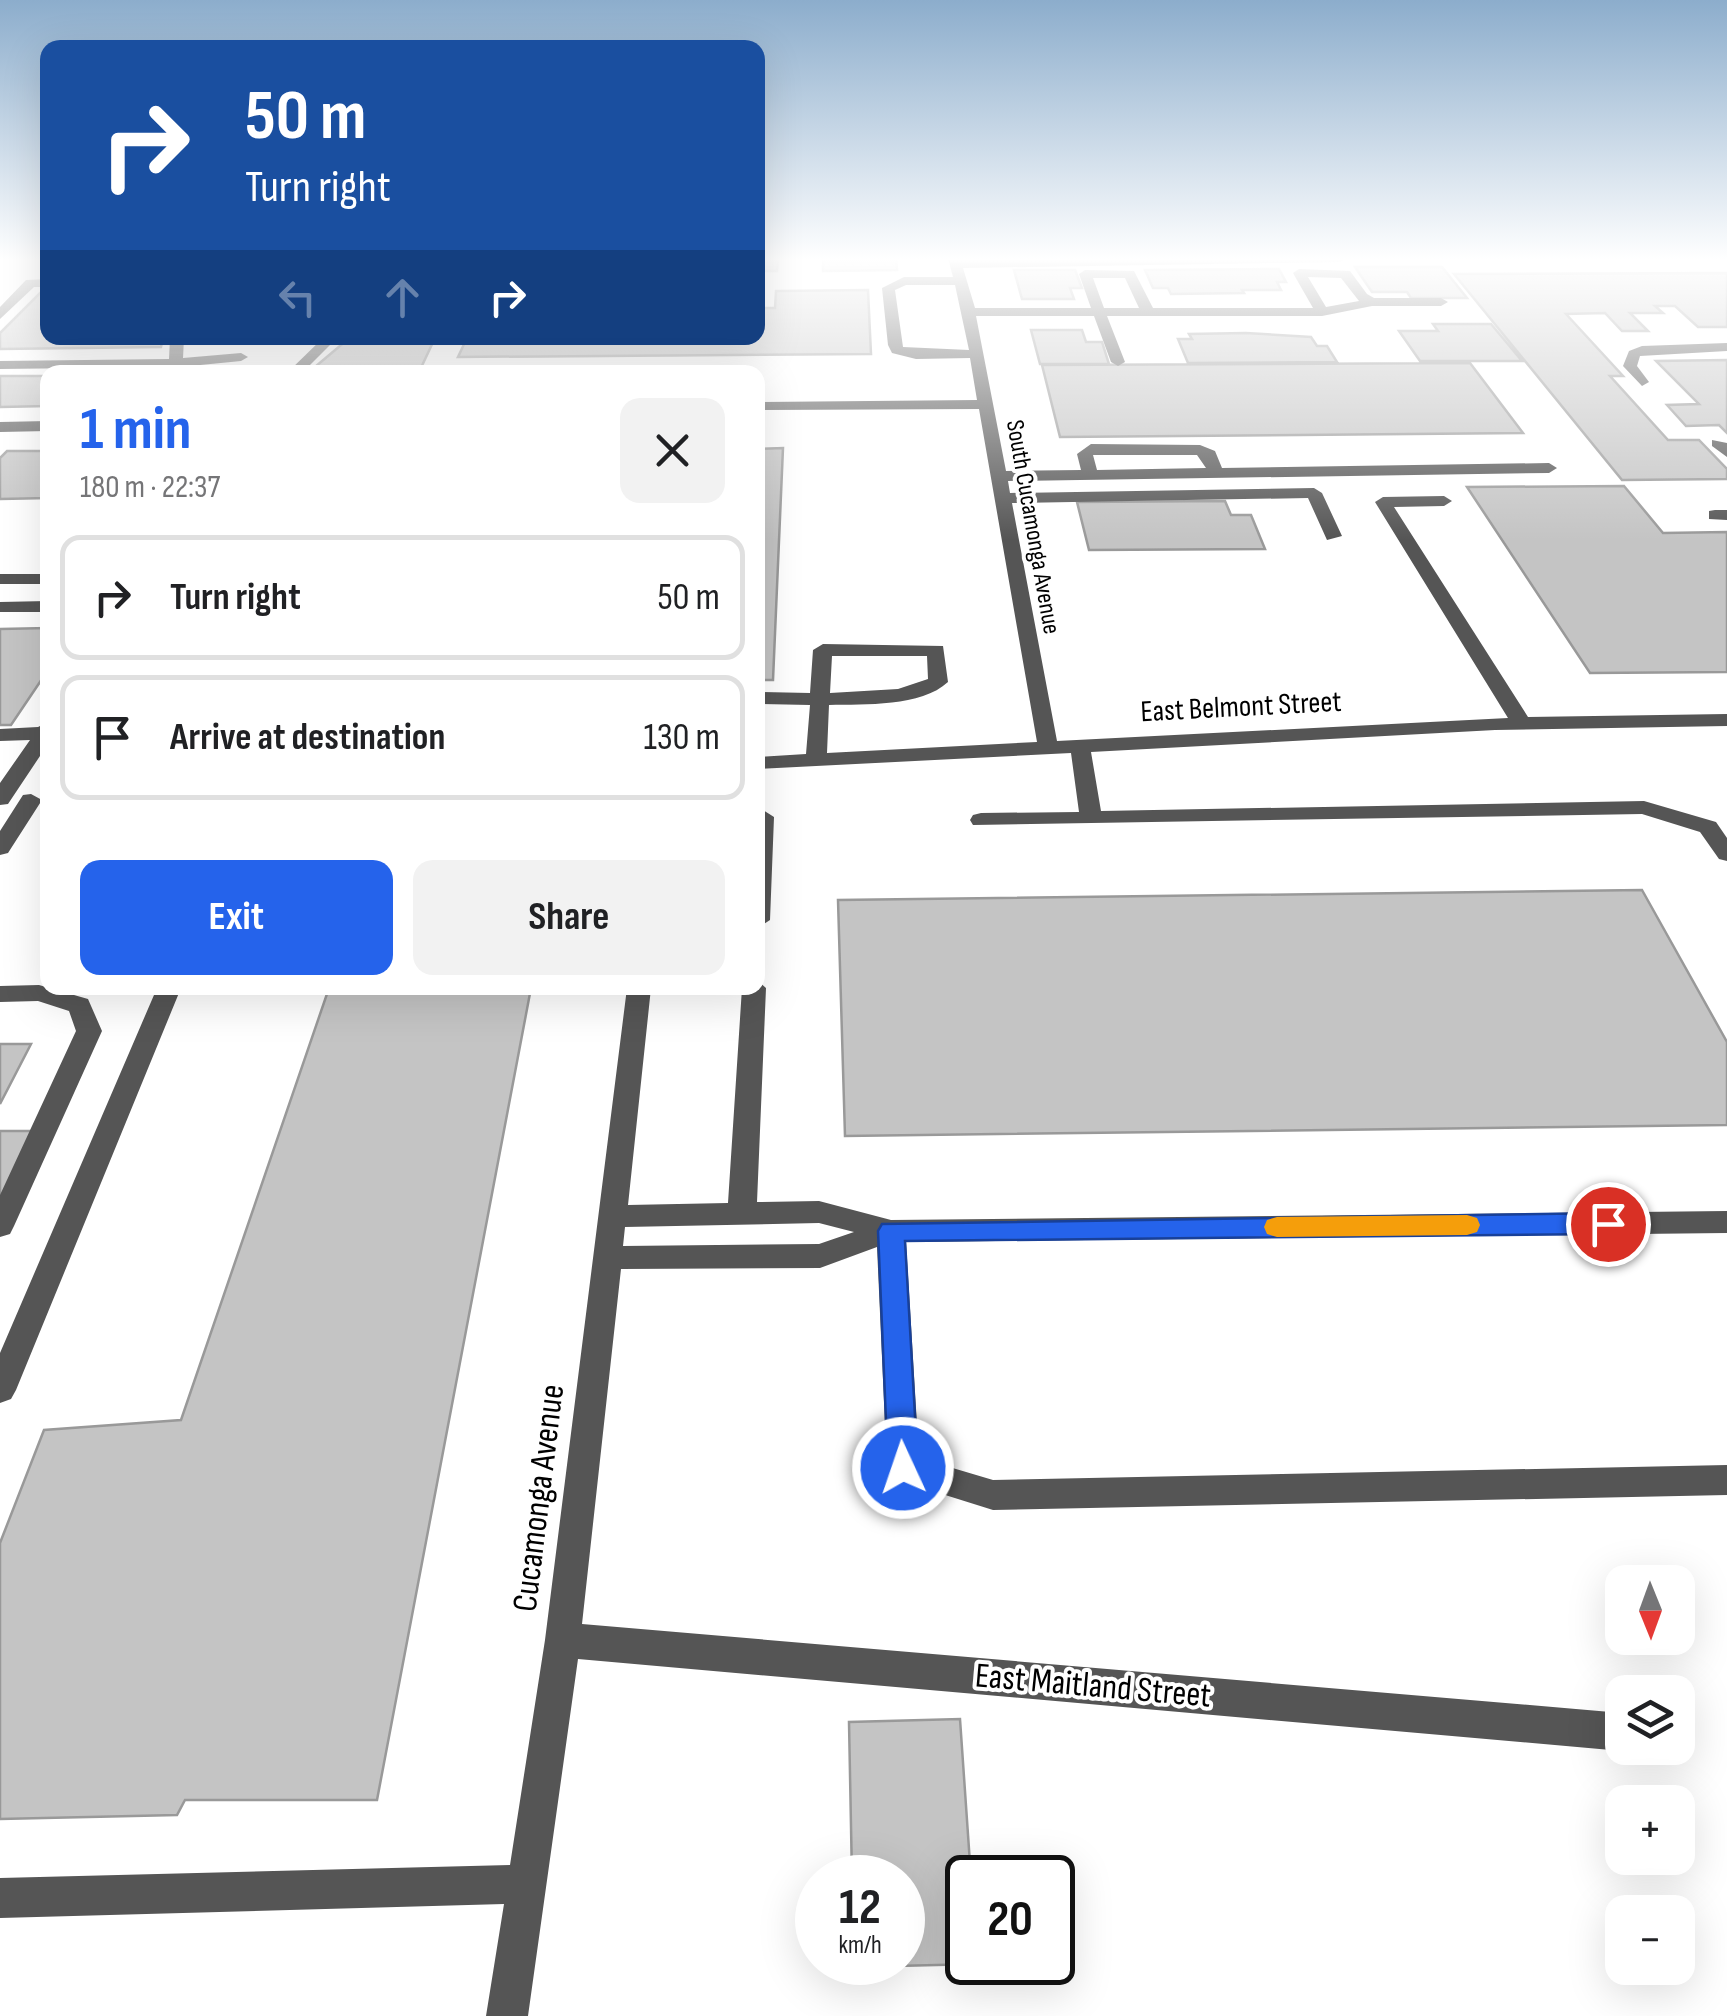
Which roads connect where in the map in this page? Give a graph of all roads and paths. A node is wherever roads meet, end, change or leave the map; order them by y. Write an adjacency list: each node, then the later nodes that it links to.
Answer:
1 (244, 352): 8 (street)
2 (905, 352): 5 (street)
3 (1114, 352): 6 (street)
4 (1638, 352): 10 (street)
5 (976, 354): 11 (street, South Cucamonga Avenue)
6 (1118, 362)
7 (0, 365): 9 (street)
8 (186, 365)
9 (40, 366)
10 (1642, 382)
11 (985, 404): 12 (street); 18 (street, South Cucamonga Avenue)
12 (765, 406)
13 (40, 426): 14 (street)
14 (0, 427)
15 (1548, 468): 16 (street)
16 (1216, 472): 17 (street); 17 (street)
17 (1090, 474): 18 (street)
18 (998, 476): 19 (street, South Cucamonga Avenue)
19 (1002, 498): 21 (street); 34 (street, South Cucamonga Avenue)
20 (1444, 501): 29 (street)
21 (1333, 536)
22 (0, 579): 23 (street)
23 (40, 579)
24 (0, 606): 25 (street)
25 (40, 606)
26 (820, 697): 26 (street); 27 (street); 35 (street)
27 (765, 698)
28 (1727, 720): 29 (street, East Belmont Street)
29 (1521, 723): 33 (street, East Belmont Street)
30 (40, 733): 31 (street)
31 (0, 736)
32 (40, 741): 38 (street)
33 (1080, 746): 34 (street, East Belmont Street); 39 (street)
34 (1048, 748): 35 (street, East Belmont Street)
35 (816, 760): 36 (street, East Belmont Street)
36 (765, 763)
37 (39, 799): 38 (street); 41 (street)
38 (0, 800)
39 (1091, 818): 40 (street); 42 (street)
40 (980, 820)
41 (0, 848)
42 (1727, 854)
43 (40, 992): 44 (street)
44 (0, 994)
45 (49, 995): 52 (street)
46 (166, 995): 55 (street)
47 (638, 995): 50 (street, Cucamonga Avenue)
48 (754, 995): 49 (street)
49 (742, 1213): 50 (street); 53 (street)
50 (612, 1216): 54 (street, Cucamonga Avenue)
51 (1727, 1222): 53 (street)
52 (0, 1226)
53 (892, 1231): 54 (street); 56 (street)
54 (607, 1258): 57 (street, Cucamonga Avenue)
55 (0, 1390)
56 (1727, 1480)
57 (563, 1640): 58 (street, East Maitland Street); 59 (street, Cucamonga Avenue)
58 (1605, 1731)
59 (527, 1884): 60 (street); 61 (street, Cucamonga Avenue)
60 (0, 1898)
61 (507, 2016)

